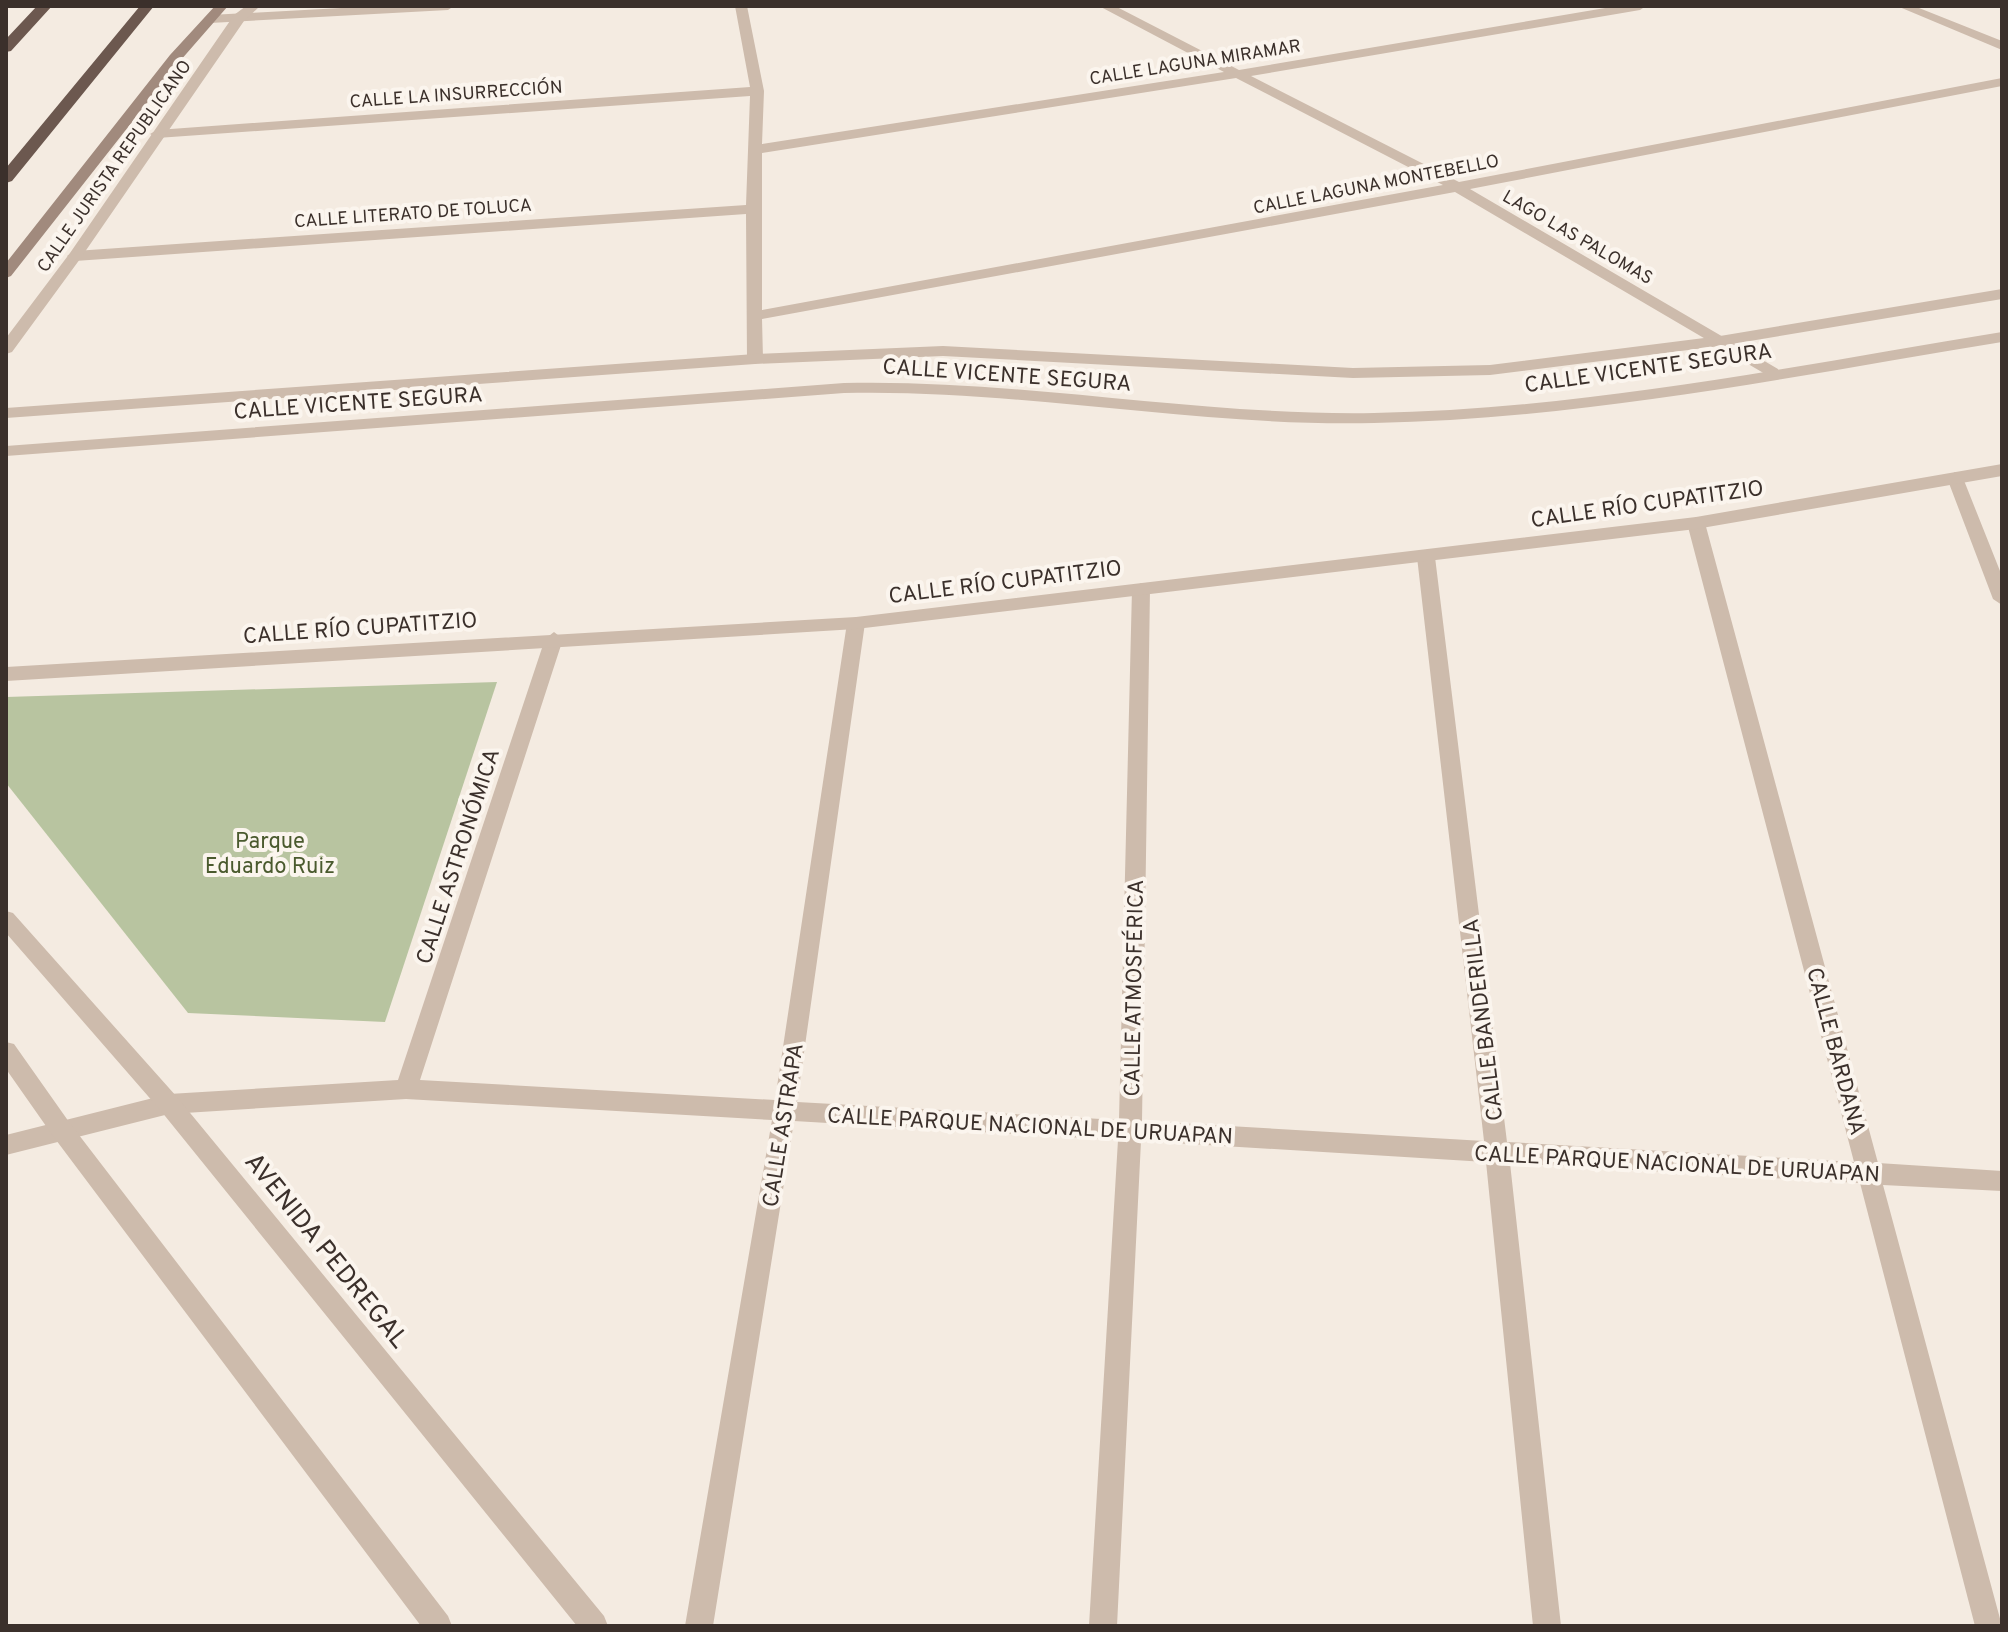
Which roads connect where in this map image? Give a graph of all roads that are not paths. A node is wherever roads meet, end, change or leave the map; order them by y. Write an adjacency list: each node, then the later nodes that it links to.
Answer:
1 (45, 6): 13 (highway)
2 (147, 6): 19 (highway)
3 (222, 6): 11 (main road)
4 (254, 6): 10 (street, CALLE JURISTA REPUBLICANO)
5 (448, 6): 10 (street)
6 (741, 6): 16 (street)
7 (1105, 6): 14 (street, LAGO LAS PALOMAS)
8 (1640, 6): 14 (street, CALLE LAGUNA MIRAMAR)
9 (1903, 6): 12 (street)
10 (239, 18): 11 (street); 17 (street, CALLE JURISTA REPUBLICANO)
11 (210, 19): 23 (main road)
12 (2002, 46)
13 (6, 48)
14 (1238, 74): 18 (street, CALLE LAGUNA MIRAMAR); 20 (street, LAGO LAS PALOMAS)
15 (2002, 82): 20 (street, CALLE LAGUNA MONTEBELLO)
16 (757, 91): 17 (street, CALLE LA INSURRECCIÓN); 18 (street)
17 (157, 134): 22 (street, CALLE JURISTA REPUBLICANO)
18 (754, 150): 21 (street)
19 (6, 178)
20 (1457, 187): 25 (street, CALLE LAGUNA MONTEBELLO); 27 (street, LAGO LAS PALOMAS)
21 (753, 209): 22 (street, CALLE LITERATO DE TOLUCA); 25 (street)
22 (75, 256): 28 (street, CALLE JURISTA REPUBLICANO)
23 (6, 273)
24 (2002, 294): 27 (street, CALLE VICENTE SEGURA)
25 (755, 316): 30 (street)
26 (2002, 337): 31 (street, CALLE VICENTE SEGURA)
27 (1720, 341): 29 (street, CALLE VICENTE SEGURA); 31 (street, LAGO LAS PALOMAS)
28 (6, 349)
29 (863, 354): 30 (street, CALLE VICENTE SEGURA); 32 (street)
30 (755, 359): 33 (street, CALLE VICENTE SEGURA)
31 (1772, 373): 32 (street, CALLE VICENTE SEGURA)
32 (862, 387): 34 (street, CALLE VICENTE SEGURA)
33 (6, 413)
34 (6, 451)
35 (2002, 470): 36 (street, CALLE RÍO CUPATITZIO)
36 (1955, 478): 37 (street, CALLE RÍO CUPATITZIO); 40 (street)
37 (1696, 523): 38 (street, CALLE RÍO CUPATITZIO); 53 (street, CALLE BARDANA)
38 (1426, 557): 39 (street, CALLE RÍO CUPATITZIO); 52 (street, CALLE BANDERILLA)
39 (1141, 589): 41 (street, CALLE RÍO CUPATITZIO); 50 (street, CALLE ATMOSFÉRICA)
40 (2002, 599)
41 (856, 623): 42 (street, CALLE RÍO CUPATITZIO); 48 (street, CALLE ASTRAPA)
42 (554, 639): 43 (street, CALLE RÍO CUPATITZIO); 46 (street, CALLE ASTRONÓMICA)
43 (6, 674)
44 (6, 919): 47 (street, AVENIDA PEDREGAL)
45 (6, 1051): 49 (street)
46 (406, 1089): 47 (street, CALLE PARQUE NACIONAL DE URUAPAN); 48 (street, CALLE PARQUE NACIONAL DE URUAPAN)
47 (169, 1104): 49 (street, CALLE PARQUE NACIONAL DE URUAPAN); 56 (street, AVENIDA PEDREGAL)
48 (785, 1110): 50 (street, CALLE PARQUE NACIONAL DE URUAPAN); 57 (street, CALLE ASTRAPA)
49 (61, 1129): 51 (street, CALLE PARQUE NACIONAL DE URUAPAN); 55 (street)
50 (1130, 1131): 52 (street, CALLE PARQUE NACIONAL DE URUAPAN); 58 (street, CALLE ATMOSFÉRICA)
51 (6, 1145)
52 (1497, 1152): 53 (street, CALLE PARQUE NACIONAL DE URUAPAN); 59 (street, CALLE BANDERILLA)
53 (1870, 1174): 54 (street, CALLE PARQUE NACIONAL DE URUAPAN); 60 (street, CALLE BARDANA)
54 (2002, 1181)
55 (438, 1626)
56 (594, 1626)
57 (699, 1626)
58 (1103, 1626)
59 (1547, 1626)
60 (1989, 1626)

